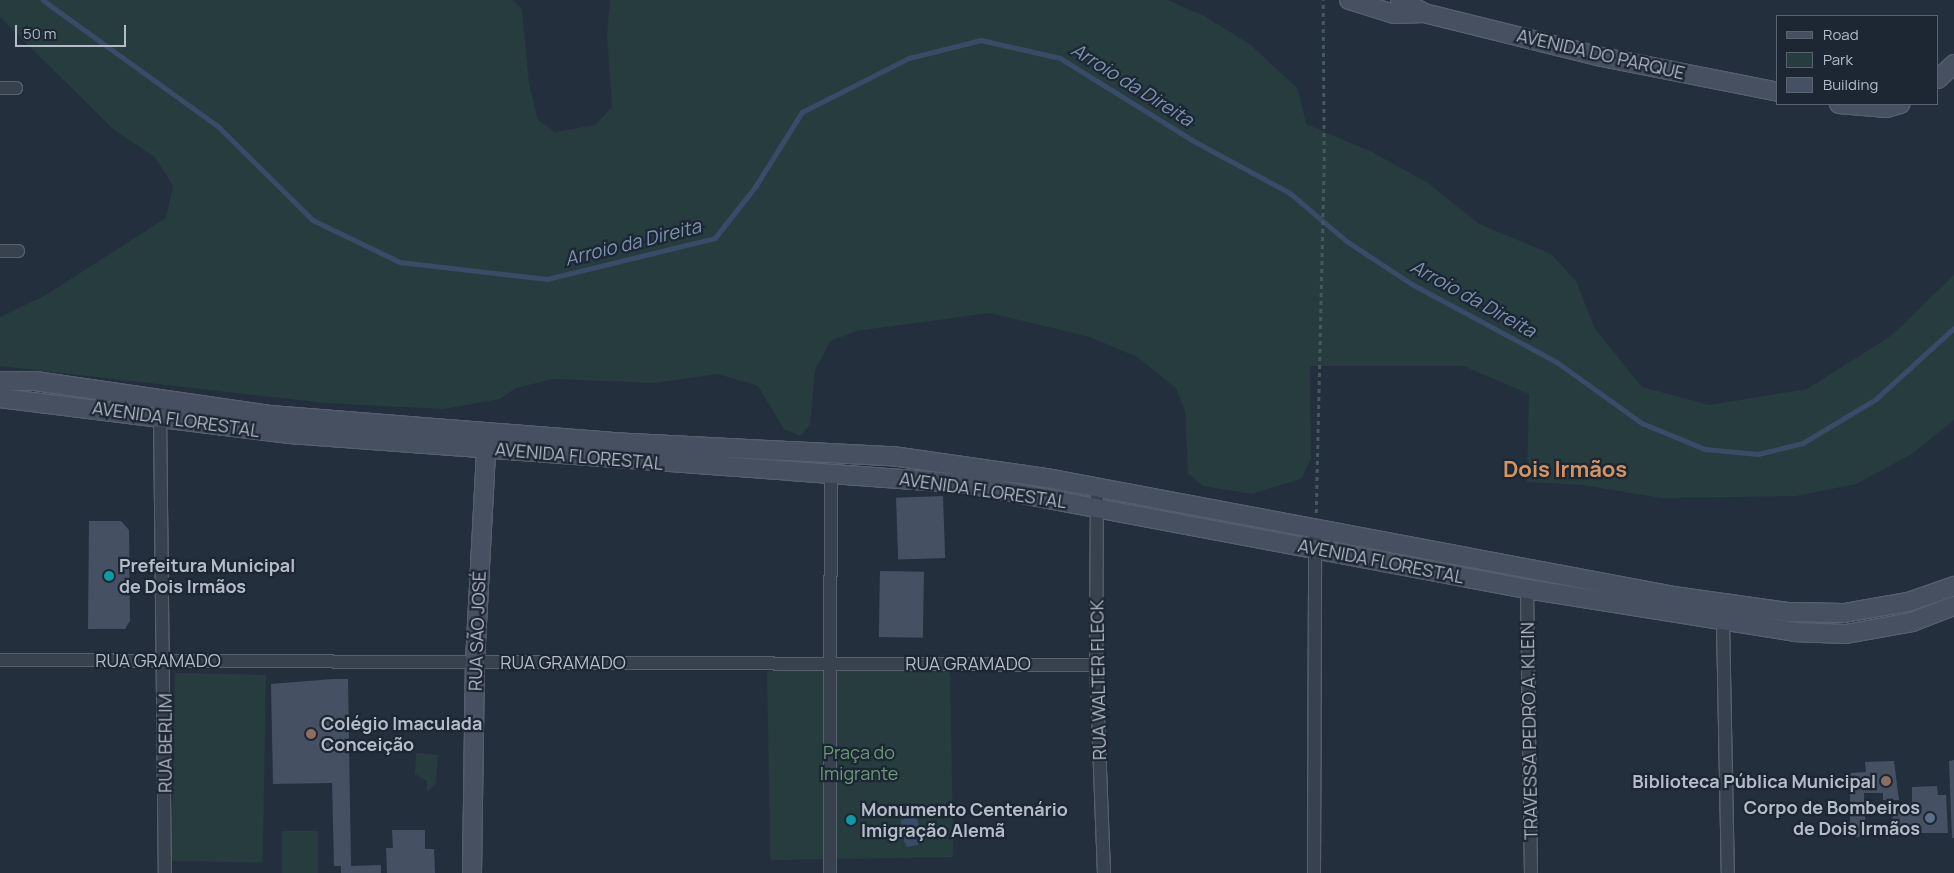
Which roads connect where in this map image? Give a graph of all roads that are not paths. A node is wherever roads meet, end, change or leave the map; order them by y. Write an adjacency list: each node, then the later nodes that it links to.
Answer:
1 (1349, 0): 3 (main road, AVENIDA DO PARQUE)
2 (1400, 0): 3 (main road, AVENIDA DO PARQUE)
3 (1424, 13): 8 (main road, AVENIDA DO PARQUE)
4 (1954, 64): 5 (main road)
5 (1939, 78)
6 (0, 88): 7 (street)
7 (16, 88)
8 (1776, 92)
9 (1851, 105): 10 (main road)
10 (1897, 105)
11 (0, 251): 12 (street)
12 (18, 251)
13 (0, 381): 15 (main road, AVENIDA FLORESTAL)
14 (0, 398): 15 (main road, AVENIDA FLORESTAL)
15 (160, 410): 16 (main road, AVENIDA FLORESTAL); 18 (main road, AVENIDA FLORESTAL); 29 (street, RUA BERLIM)
16 (486, 449): 17 (main road, AVENIDA FLORESTAL); 30 (main road, RUA SÃO JOSÉ)
17 (831, 476): 19 (main road, AVENIDA FLORESTAL); 31 (street)
18 (1097, 487): 19 (street, RUA WALTER FLECK); 20 (main road, AVENIDA FLORESTAL)
19 (1097, 507): 21 (main road, AVENIDA FLORESTAL); 32 (street, RUA WALTER FLECK)
20 (1314, 530): 21 (street); 22 (main road, AVENIDA FLORESTAL)
21 (1313, 549): 23 (main road, AVENIDA FLORESTAL); 37 (street)
22 (1475, 559): 23 (main road); 24 (main road, AVENIDA FLORESTAL)
23 (1471, 578): 25 (main road, AVENIDA FLORESTAL)
24 (1954, 586)
25 (1527, 588): 27 (main road, AVENIDA FLORESTAL); 38 (street, TRAVESSA PEDRO A. KLEIN)
26 (1954, 606): 27 (main road, AVENIDA FLORESTAL)
27 (1723, 622): 39 (street)
28 (0, 660): 29 (street, RUA GRAMADO)
29 (165, 660): 30 (street, RUA GRAMADO); 33 (street, RUA BERLIM)
30 (475, 662): 31 (street, RUA GRAMADO); 34 (main road, RUA SÃO JOSÉ)
31 (830, 664): 32 (street, RUA GRAMADO); 35 (street)
32 (1096, 665): 36 (street, RUA WALTER FLECK)
33 (165, 873)
34 (472, 873)
35 (830, 873)
36 (1104, 873)
37 (1314, 873)
38 (1530, 873)
39 (1728, 873)

